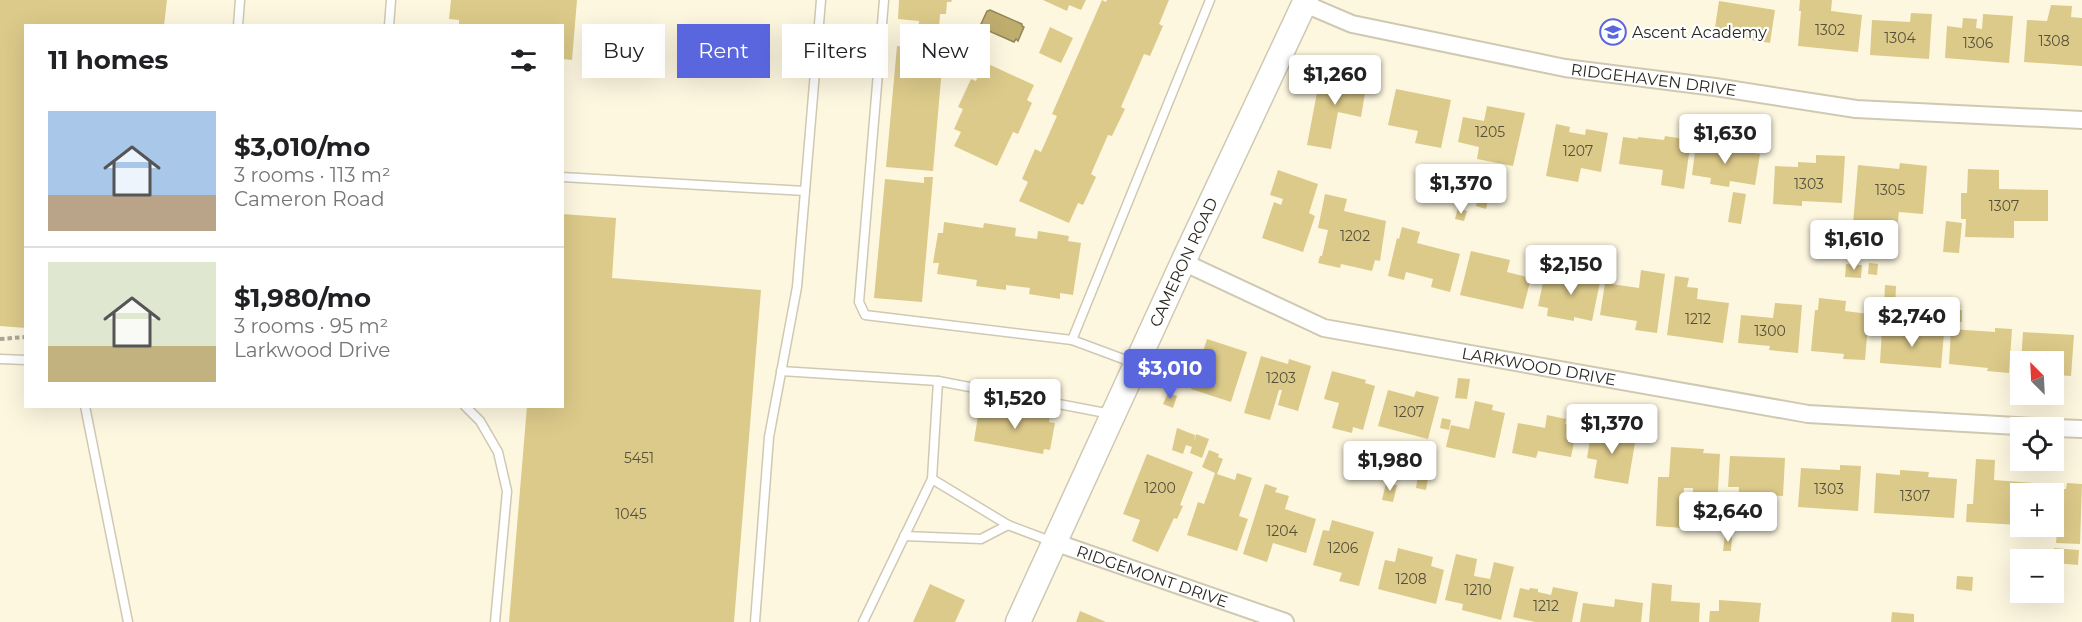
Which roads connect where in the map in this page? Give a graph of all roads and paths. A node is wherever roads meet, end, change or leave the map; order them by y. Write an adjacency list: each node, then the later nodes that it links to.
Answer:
1 (240, 0): 7 (lane)
2 (391, 0): 8 (lane)
3 (821, 0): 11 (lane)
4 (884, 0): 15 (lane)
5 (1210, 0): 15 (lane)
6 (1305, 2): 9 (street, RIDGEHAVEN DRIVE); 12 (main road, CAMERON ROAD)
7 (238, 24)
8 (389, 24)
9 (2082, 120)
10 (564, 177): 11 (lane)
11 (805, 191): 19 (lane)
12 (1183, 262): 18 (main road, CAMERON ROAD); 24 (street, LARKWOOD DRIVE)
13 (24, 337): 14 (path)
14 (0, 339)
15 (1072, 340): 18 (lane)
16 (0, 359): 17 (lane)
17 (24, 360)
18 (1136, 364): 23 (main road, CAMERON ROAD)
19 (781, 371): 20 (lane); 33 (lane)
20 (938, 381): 23 (lane); 27 (lane)
21 (85, 408): 31 (lane)
22 (467, 408): 32 (lane)
23 (1114, 414): 30 (main road, CAMERON ROAD)
24 (2010, 426)
25 (2064, 428): 26 (street, LARKWOOD DRIVE)
26 (2082, 429)
27 (932, 479): 28 (lane); 29 (lane)
28 (1008, 525): 29 (lane); 30 (lane)
29 (904, 536): 34 (lane)
30 (1054, 542): 35 (main road, CAMERON ROAD); 36 (street, RIDGEMONT DRIVE)
31 (128, 622)
32 (495, 622)
33 (755, 622)
34 (863, 622)
35 (1018, 622)
36 (1284, 622)

